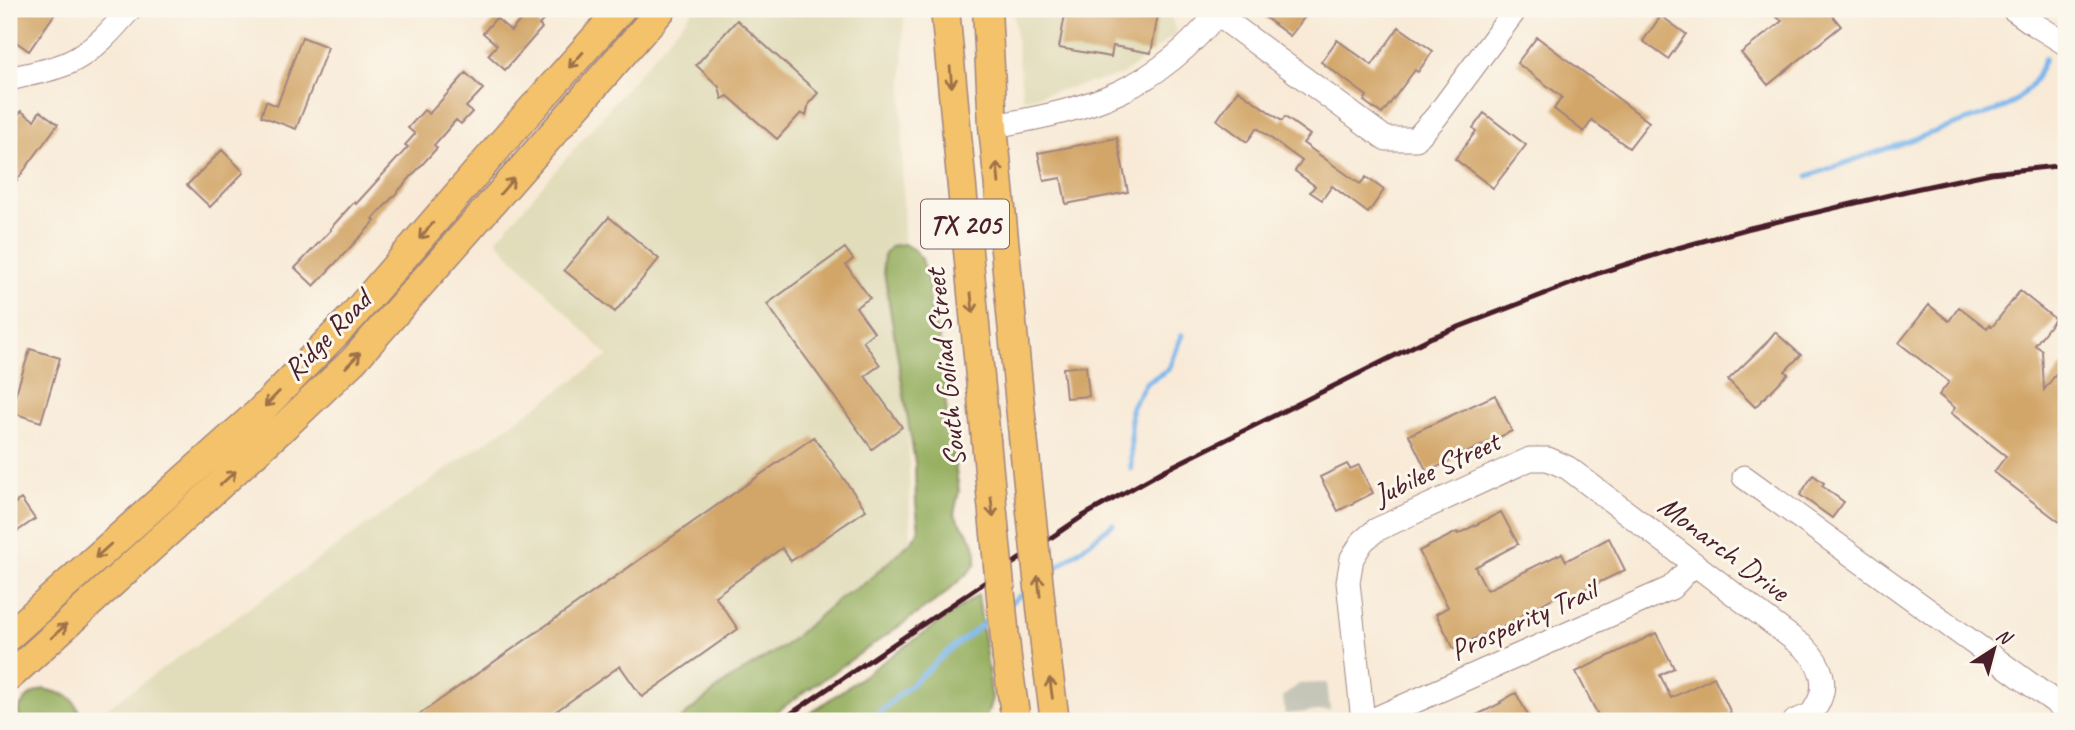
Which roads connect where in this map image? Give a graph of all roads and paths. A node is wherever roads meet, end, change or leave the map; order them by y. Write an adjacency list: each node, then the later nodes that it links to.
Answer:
1 (129, 9): 10 (street)
2 (621, 9): 15 (main road, Ridge Road, one-way to 15)
3 (662, 9): 16 (main road, Ridge Road, one-way to 3)
4 (945, 9): 19 (main road, South Goliad Street / TX 205, one-way to 19, bridge)
5 (987, 9): 11 (main road, TX 205)
6 (1516, 9): 8 (street)
7 (2013, 9): 9 (street)
8 (1219, 11): 11 (street)
9 (2066, 44)
10 (9, 79)
11 (993, 126): 20 (main road, TX 205, one-way to 11, bridge)
12 (1548, 458): 14 (street, Monarch Drive); 21 (street, Jubilee Street)
13 (1744, 477): 17 (street)
14 (1693, 565): 18 (street, Monarch Drive); 22 (street, Prosperity Trail)
15 (9, 636)
16 (9, 677)
17 (2066, 710)
18 (1805, 716)
19 (1016, 721)
20 (1055, 721)
21 (1363, 721)
22 (1370, 721)

